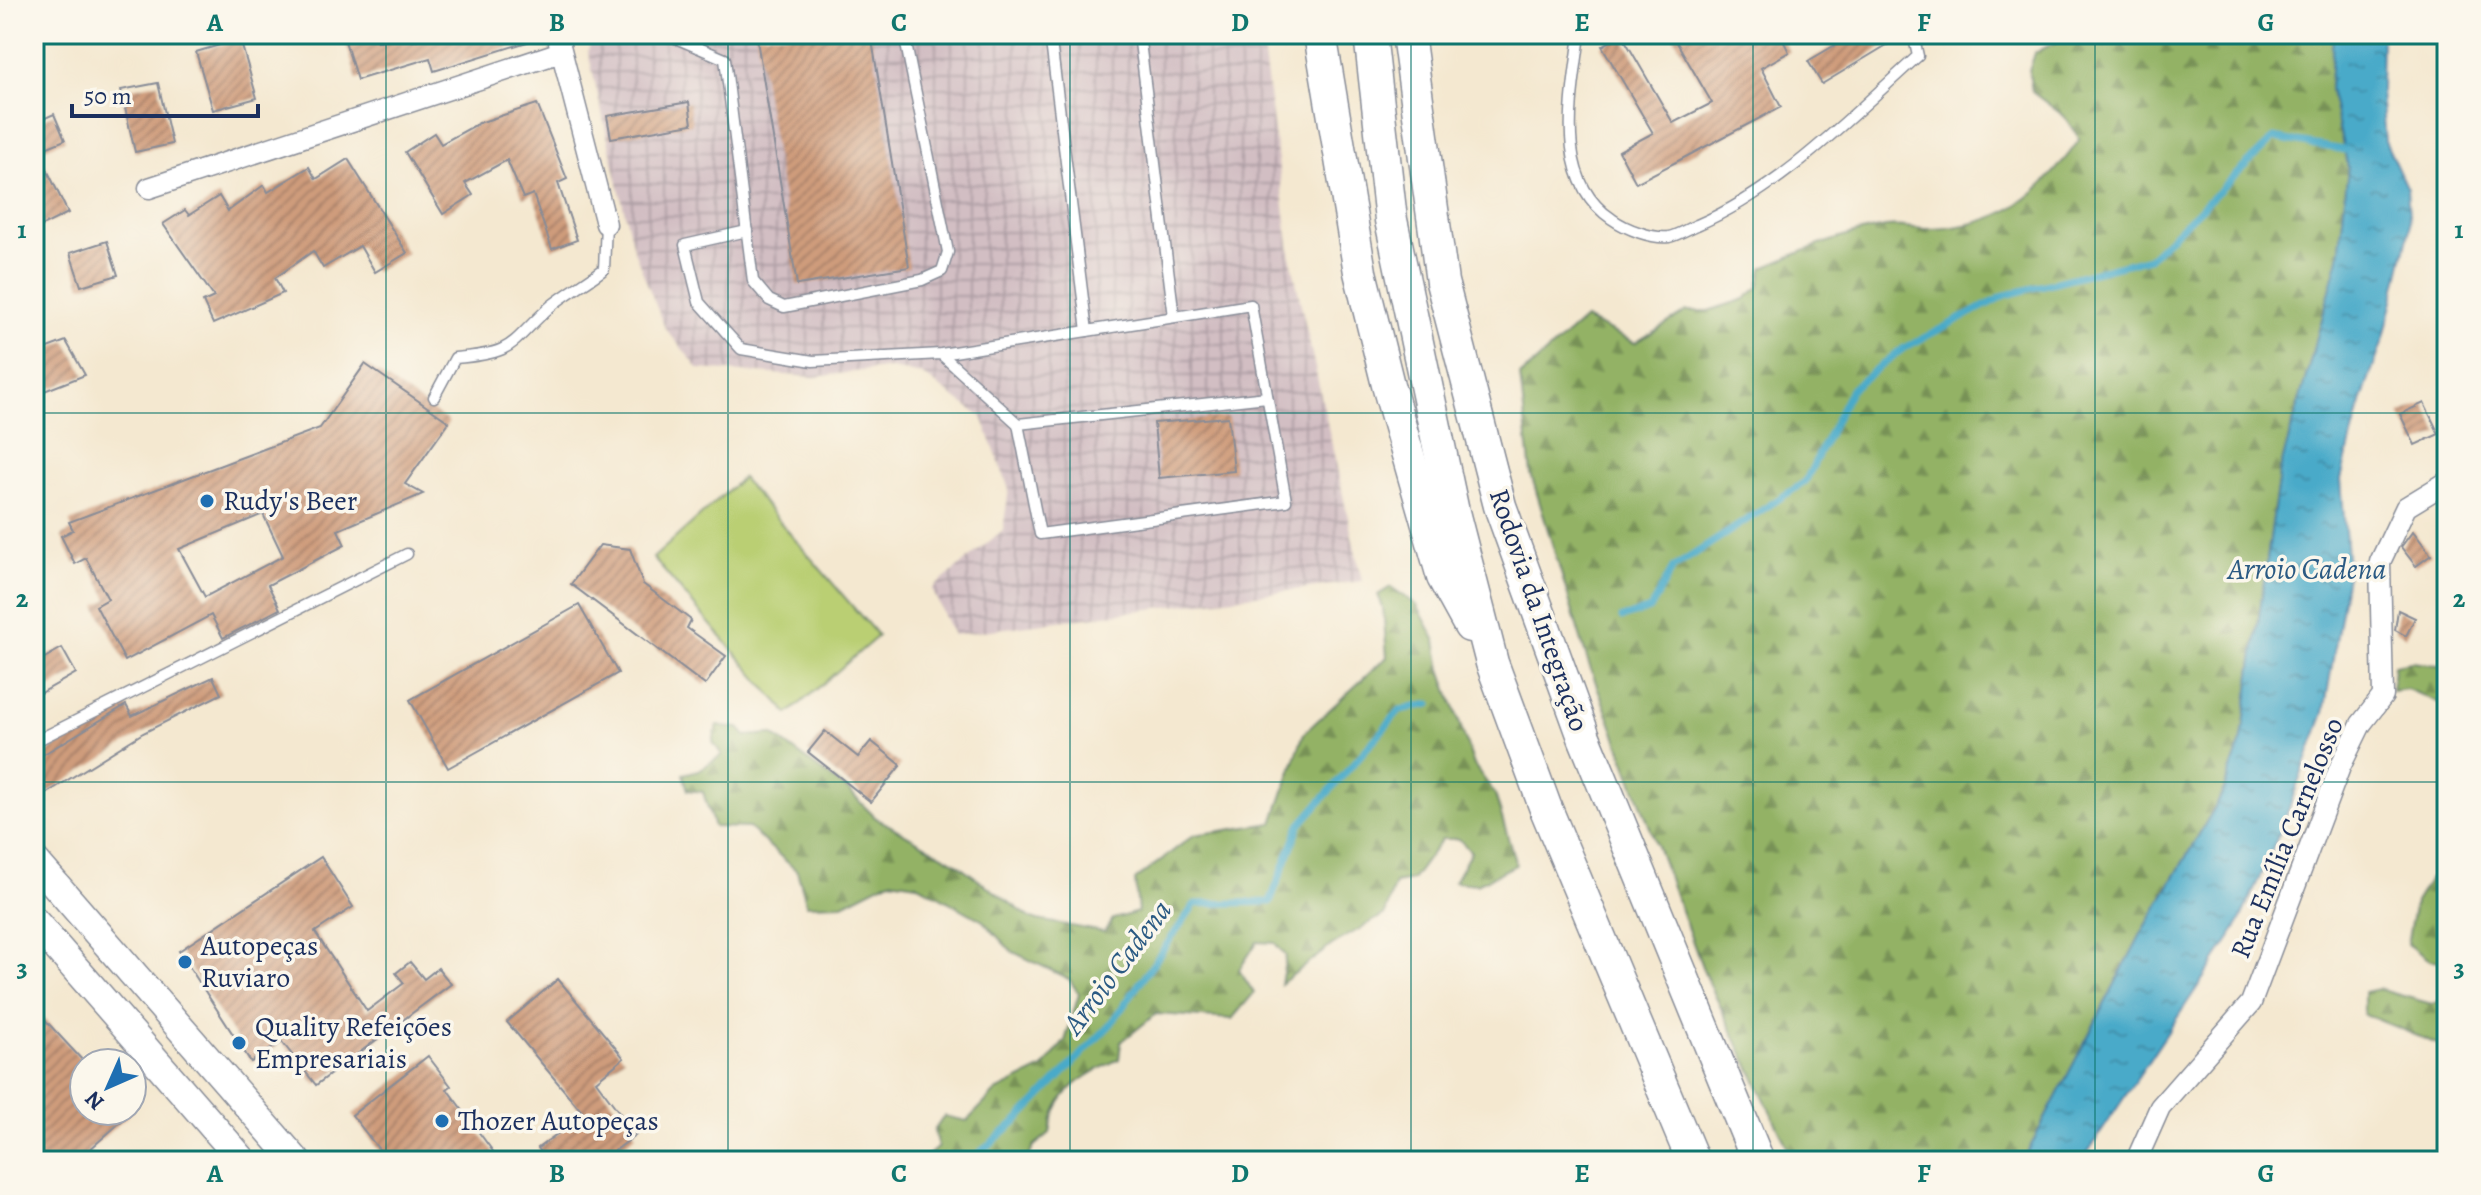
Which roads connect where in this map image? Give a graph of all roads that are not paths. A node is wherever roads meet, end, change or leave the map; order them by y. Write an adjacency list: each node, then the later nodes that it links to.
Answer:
1 (666, 34): 13 (lane)
2 (904, 34): 13 (lane)
3 (1050, 34): 15 (lane)
4 (1139, 34): 14 (lane)
5 (1320, 34): 22 (highway)
6 (1370, 34): 22 (highway, Rodovia da Integração)
7 (1408, 34): 29 (highway, Rodovia da Integração)
8 (1580, 34): 9 (lane)
9 (1913, 34)
10 (559, 43): 11 (street); 12 (street)
11 (149, 188)
12 (606, 224): 17 (lane)
13 (747, 231): 16 (lane)
14 (1174, 317): 15 (lane); 18 (lane)
15 (1087, 331): 16 (lane)
16 (941, 354): 19 (lane)
17 (434, 397)
18 (1267, 397): 19 (lane); 19 (lane)
19 (1018, 424)
20 (2447, 482): 30 (street, Rua Emília Carnelosso)
21 (407, 554): 23 (lane)
22 (1492, 663): 28 (highway, Rodovia da Integração)
23 (34, 742)
24 (34, 860): 26 (main road)
25 (34, 921): 27 (main road)
26 (292, 1160)
27 (243, 1161)
28 (1693, 1161)
29 (1758, 1161)
30 (2136, 1161)

